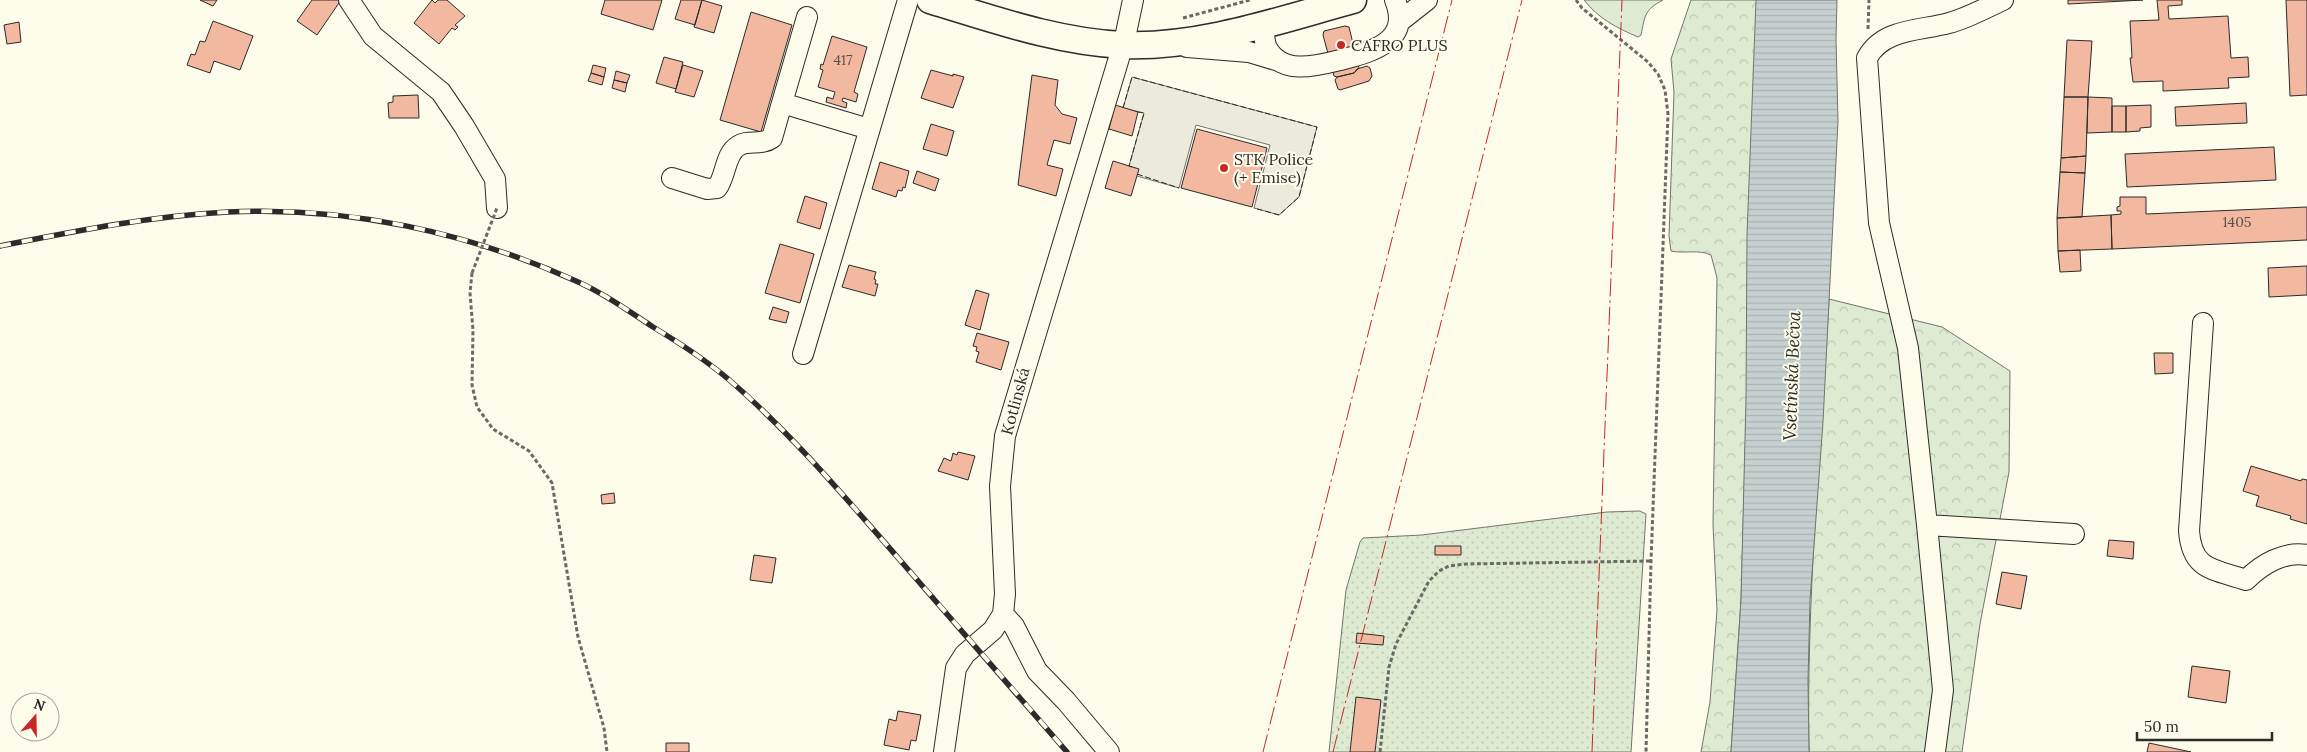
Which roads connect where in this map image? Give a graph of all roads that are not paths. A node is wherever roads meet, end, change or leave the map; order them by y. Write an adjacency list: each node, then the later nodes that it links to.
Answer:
1 (349, 0): 18 (street)
2 (908, 0): 16 (street)
3 (930, 0): 13 (main road)
4 (1133, 0): 13 (street, Kotlinská)
5 (1353, 0): 11 (main road)
6 (1395, 0): 10 (street)
7 (1427, 0): 10 (street)
8 (2003, 0): 21 (street)
9 (807, 17): 15 (street)
10 (1399, 22): 14 (street)
11 (1263, 25): 12 (main road); 14 (street)
12 (1168, 43): 13 (main road); 14 (street)
13 (1122, 45): 24 (street, Kotlinská)
14 (1284, 63)
15 (782, 104): 16 (street); 17 (street)
16 (869, 129): 20 (street)
17 (672, 178)
18 (497, 208)
19 (2203, 323): 23 (street)
20 (803, 354)
21 (1928, 525): 22 (street); 27 (street)
22 (2074, 534)
23 (2307, 555)
24 (1003, 614): 25 (street); 26 (street)
25 (944, 752)
26 (1109, 752)
27 (1935, 752)

